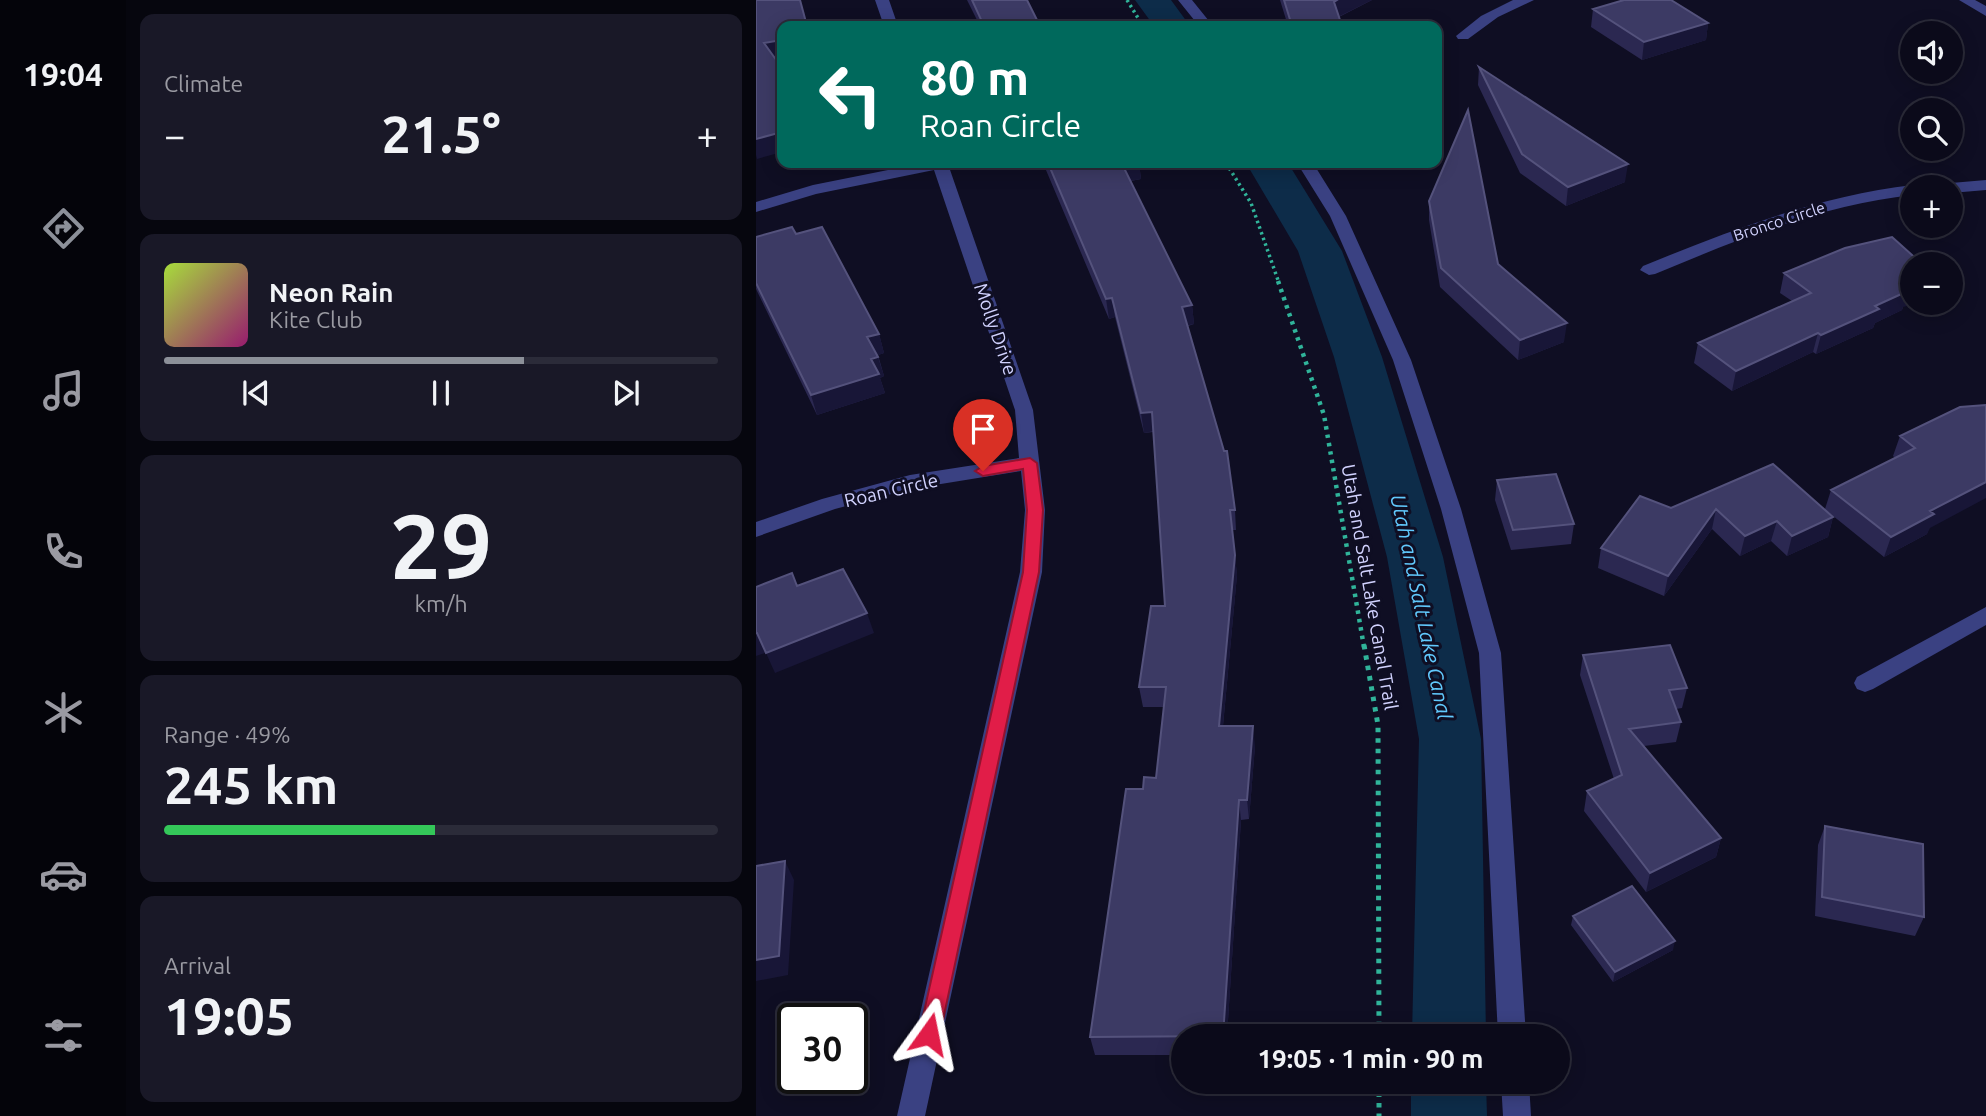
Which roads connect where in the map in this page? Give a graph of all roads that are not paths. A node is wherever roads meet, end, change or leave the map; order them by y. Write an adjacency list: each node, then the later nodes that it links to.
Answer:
1 (882, 0): 6 (street)
2 (1185, 0): 7 (street)
3 (1527, 0): 8 (street)
4 (1966, 0): 5 (street)
5 (1986, 12)
6 (889, 21)
7 (1202, 21)
8 (1462, 36)
9 (916, 168): 15 (street)
10 (942, 168): 17 (street, Molly Drive)
11 (1307, 168): 21 (street)
12 (1986, 185): 13 (street)
13 (1963, 187)
14 (1900, 192): 16 (street, Bronco Circle)
15 (756, 206)
16 (1649, 270)
17 (1030, 463): 18 (street, Roan Circle); 23 (street, Molly Drive)
18 (756, 530)
19 (1986, 615): 20 (street)
20 (1865, 683)
21 (1511, 1024)
22 (1516, 1094): 24 (street)
23 (911, 1116)
24 (1517, 1116)

